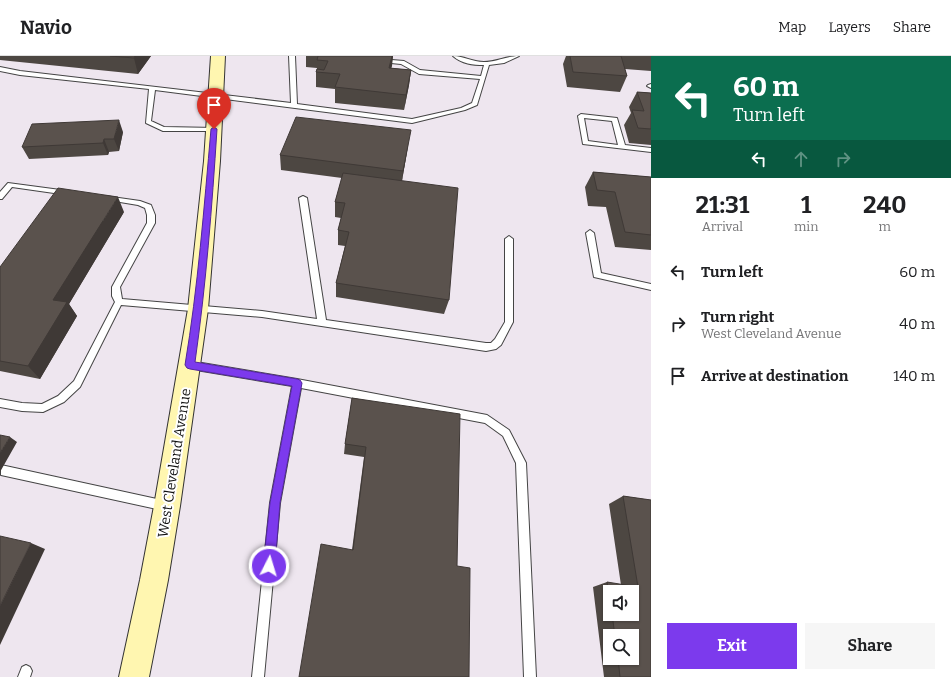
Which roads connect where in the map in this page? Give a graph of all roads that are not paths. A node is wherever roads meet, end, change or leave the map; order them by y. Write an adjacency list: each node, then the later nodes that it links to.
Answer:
1 (218, 56): 10 (main road, West Cleveland Avenue)
2 (292, 56): 11 (lane)
3 (456, 56): 6 (lane)
4 (516, 56): 6 (lane)
5 (371, 59): 8 (lane)
6 (487, 64): 8 (lane)
7 (0, 69): 9 (lane)
8 (483, 78): 11 (lane)
9 (152, 88): 10 (lane); 12 (lane)
10 (216, 95): 11 (lane); 12 (main road, West Cleveland Avenue)
11 (294, 105)
12 (214, 129): 23 (main road, West Cleveland Avenue)
13 (622, 147): 13 (lane); 14 (lane)
14 (651, 150)
15 (79, 194): 16 (lane)
16 (0, 197)
17 (102, 198): 22 (lane)
18 (303, 198): 24 (lane)
19 (590, 233): 21 (lane)
20 (509, 239): 24 (lane)
21 (651, 287)
22 (119, 302): 23 (lane); 27 (lane)
23 (198, 309): 24 (lane); 25 (main road, West Cleveland Avenue)
24 (322, 323)
25 (190, 365): 26 (lane); 29 (main road, West Cleveland Avenue)
26 (297, 383): 31 (lane); 32 (lane)
27 (0, 403)
28 (1, 470): 29 (lane)
29 (167, 506): 30 (main road, West Cleveland Avenue)
30 (134, 677)
31 (258, 677)
32 (530, 677)

